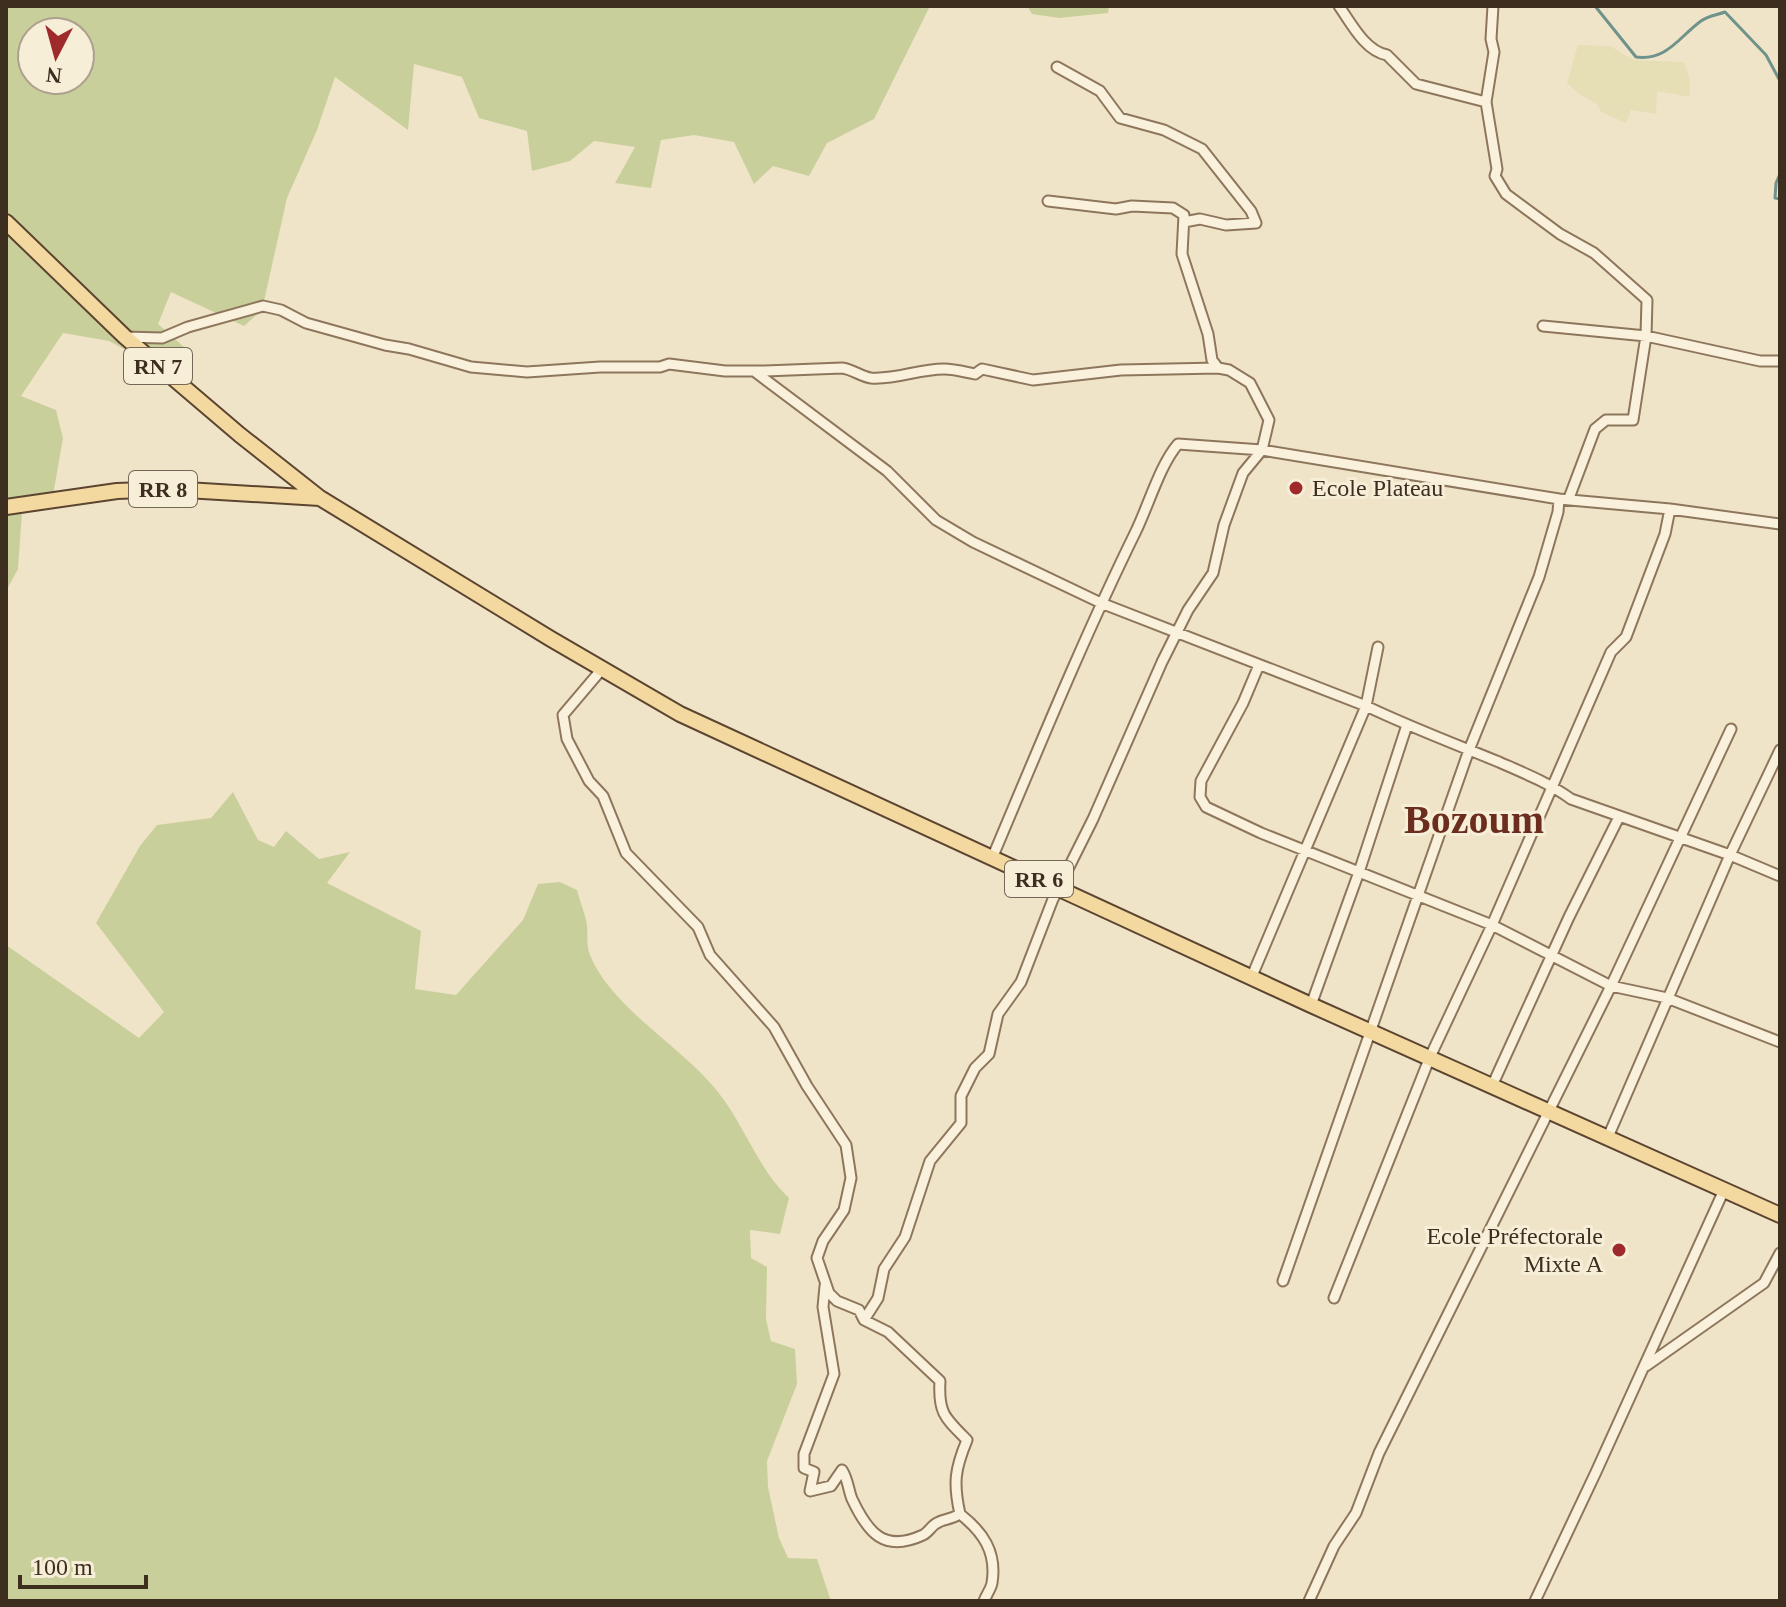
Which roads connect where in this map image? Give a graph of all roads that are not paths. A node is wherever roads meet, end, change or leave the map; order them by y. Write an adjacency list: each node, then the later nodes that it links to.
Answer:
1 (1339, 6): 4 (street)
2 (1493, 6): 4 (street)
3 (1057, 67): 7 (street)
4 (1486, 102): 9 (street)
5 (1048, 201): 7 (street)
6 (6, 222): 10 (main road, RN 7)
7 (1184, 222): 12 (street)
8 (1543, 326): 9 (street)
9 (1646, 336): 11 (street); 16 (street)
10 (125, 337): 13 (street); 15 (main road, RN 7)
11 (1780, 361)
12 (1218, 368): 13 (street); 14 (street)
13 (754, 371): 20 (street)
14 (1262, 450): 16 (street); 20 (street); 21 (street)
15 (320, 498): 17 (main road, RR 8); 24 (main road, RR 6)
16 (1564, 499): 18 (street); 28 (street)
17 (6, 507)
18 (1670, 509): 19 (street); 30 (street)
19 (1780, 524)
20 (1101, 603): 21 (street); 35 (street)
21 (1179, 633): 23 (street); 38 (street)
22 (1378, 647): 25 (street)
23 (1259, 665): 25 (street); 33 (street)
24 (602, 669): 35 (main road, RR 6); 56 (street)
25 (1366, 706): 26 (street); 33 (street)
26 (1407, 725): 28 (street); 36 (street)
27 (1731, 729): 32 (street)
28 (1469, 750): 30 (street); 39 (street)
29 (1780, 750): 34 (street)
30 (1552, 785): 31 (street); 40 (street)
31 (1619, 817): 32 (street); 41 (street)
32 (1679, 836): 34 (street); 43 (street)
33 (1305, 851): 36 (street); 42 (street)
34 (1730, 855): 37 (street); 44 (street)
35 (993, 856): 38 (main road, RR 6)
36 (1359, 872): 39 (street); 45 (street)
37 (1780, 876)
38 (1058, 888): 42 (main road, RR 6); 58 (street)
39 (1419, 895): 40 (street); 46 (street)
40 (1492, 925): 41 (street); 48 (street)
41 (1553, 957): 43 (street); 49 (street)
42 (1252, 976): 45 (main road, RR 6)
43 (1611, 986): 44 (street); 50 (street)
44 (1667, 998): 47 (street); 51 (street)
45 (1311, 1005): 46 (main road, RR 6)
46 (1371, 1031): 48 (main road, RR 6); 55 (street)
47 (1780, 1042)
48 (1430, 1057): 49 (main road, RR 6); 57 (street)
49 (1492, 1086): 50 (main road, RR 6)
50 (1549, 1112): 51 (main road, RR 6); 62 (street)
51 (1608, 1137): 52 (main road, RR 6)
52 (1724, 1190): 53 (main road, RR 6); 59 (street)
53 (1780, 1215)
54 (1780, 1253): 59 (street)
55 (1283, 1281)
56 (826, 1282): 58 (street); 60 (street)
57 (1334, 1298)
58 (864, 1320): 60 (street)
59 (1644, 1368): 63 (street)
60 (960, 1514): 61 (street)
61 (984, 1601)
62 (1309, 1601)
63 (1535, 1601)

